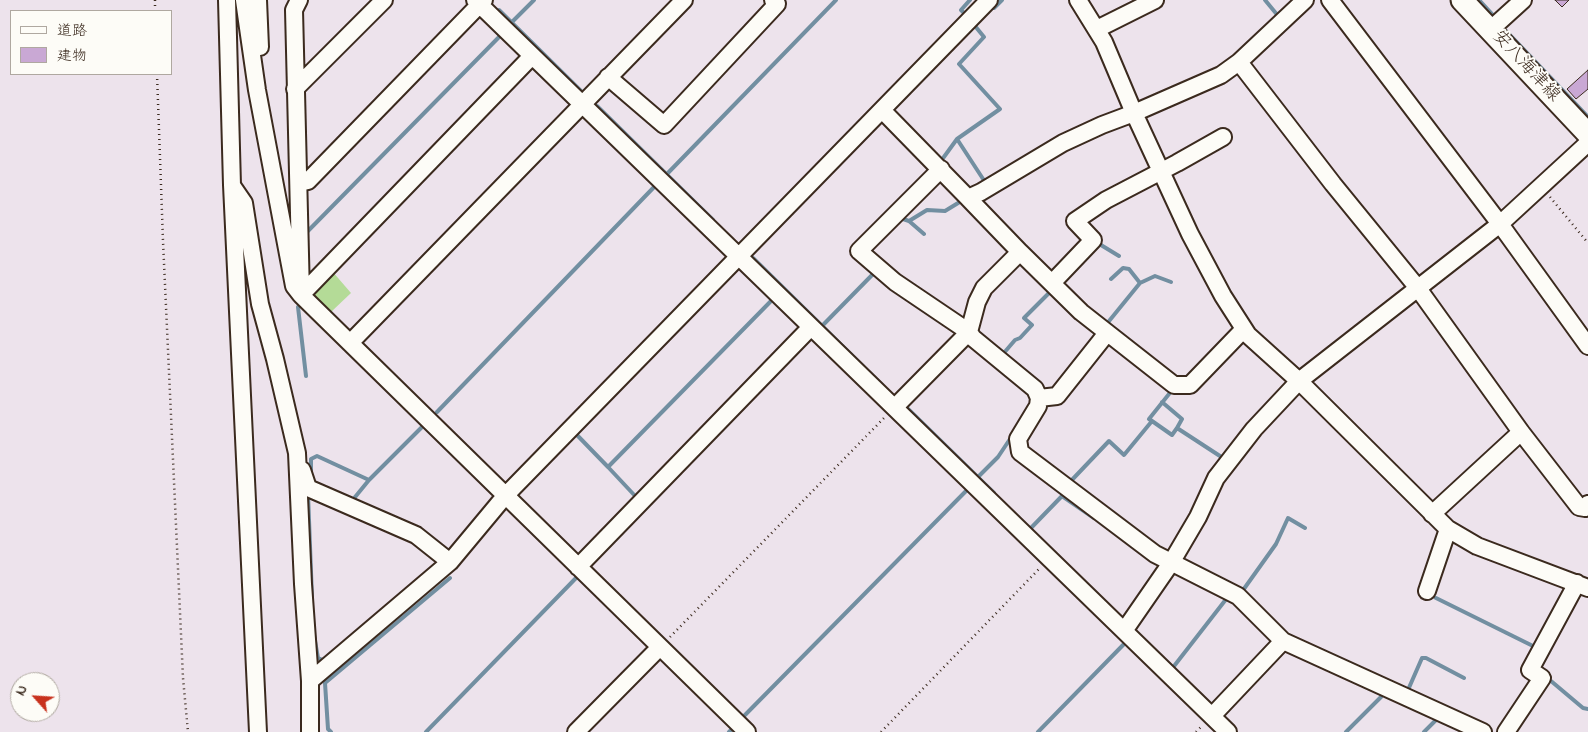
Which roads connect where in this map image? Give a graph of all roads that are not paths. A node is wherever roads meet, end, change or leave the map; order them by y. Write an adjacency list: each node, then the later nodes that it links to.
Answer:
1 (227, 0): 32 (street)
2 (244, 0): 22 (street)
3 (258, 0): 22 (street)
4 (299, 0): 21 (street)
5 (384, 0): 21 (street)
6 (684, 0): 20 (street)
7 (773, 0): 20 (street)
8 (989, 0): 24 (street)
9 (1078, 0): 16 (street)
10 (1155, 0): 16 (street)
11 (1304, 0): 19 (street)
12 (1330, 0): 34 (street)
13 (1462, 0): 17 (main road, 安八海津線)
14 (1524, 0): 17 (street)
15 (480, 1): 18 (street); 31 (street)
16 (1097, 29): 25 (street)
17 (1490, 30): 26 (main road, 安八海津線)
18 (532, 56): 23 (street); 39 (street)
19 (1239, 62): 25 (street); 38 (street)
20 (608, 77): 23 (street)
21 (295, 89): 31 (street)
22 (256, 90): 39 (street)
23 (582, 104): 36 (street); 44 (street)
24 (882, 110): 29 (street); 36 (street)
25 (1134, 114): 30 (street); 33 (street)
26 (1588, 134)
27 (1223, 137): 30 (street)
28 (1588, 143): 34 (street)
29 (941, 169): 33 (street); 42 (street)
30 (1162, 171): 37 (street); 41 (street)
31 (299, 183): 39 (street)
32 (232, 186): 50 (street); 65 (street)
33 (968, 198): 35 (street)
34 (1500, 224): 38 (street); 45 (street)
35 (1020, 252): 37 (street); 42 (street)
36 (739, 256): 40 (street); 51 (street)
37 (1052, 282): 43 (street)
38 (1417, 287): 46 (street); 49 (street)
39 (301, 295): 44 (street)
40 (811, 327): 48 (street); 57 (street)
41 (1244, 329): 43 (street); 46 (street)
42 (969, 332): 47 (street); 48 (street)
43 (1107, 333): 47 (street)
44 (350, 343): 51 (street)
45 (1588, 346)
46 (1299, 381): 53 (street); 56 (street)
47 (1039, 398): 56 (street)
48 (895, 407): 60 (street)
49 (1521, 432): 52 (street); 53 (street)
50 (296, 453): 55 (street); 63 (street)
51 (505, 496): 55 (street); 57 (street)
52 (1588, 504)
53 (1432, 514): 54 (street)
54 (1448, 529): 58 (street); 59 (street)
55 (450, 562): 63 (street)
56 (1172, 563): 60 (street); 61 (street)
57 (578, 567): 62 (street)
58 (1583, 586): 71 (street)
59 (1427, 591)
60 (1124, 631): 64 (street)
61 (1283, 641): 64 (street); 70 (street)
62 (660, 647): 67 (street); 68 (street)
63 (310, 681): 66 (street)
64 (1212, 716): 69 (street)
65 (258, 732)
66 (310, 732)
67 (576, 732)
68 (747, 732)
69 (1228, 732)
70 (1483, 732)
71 (1506, 732)

